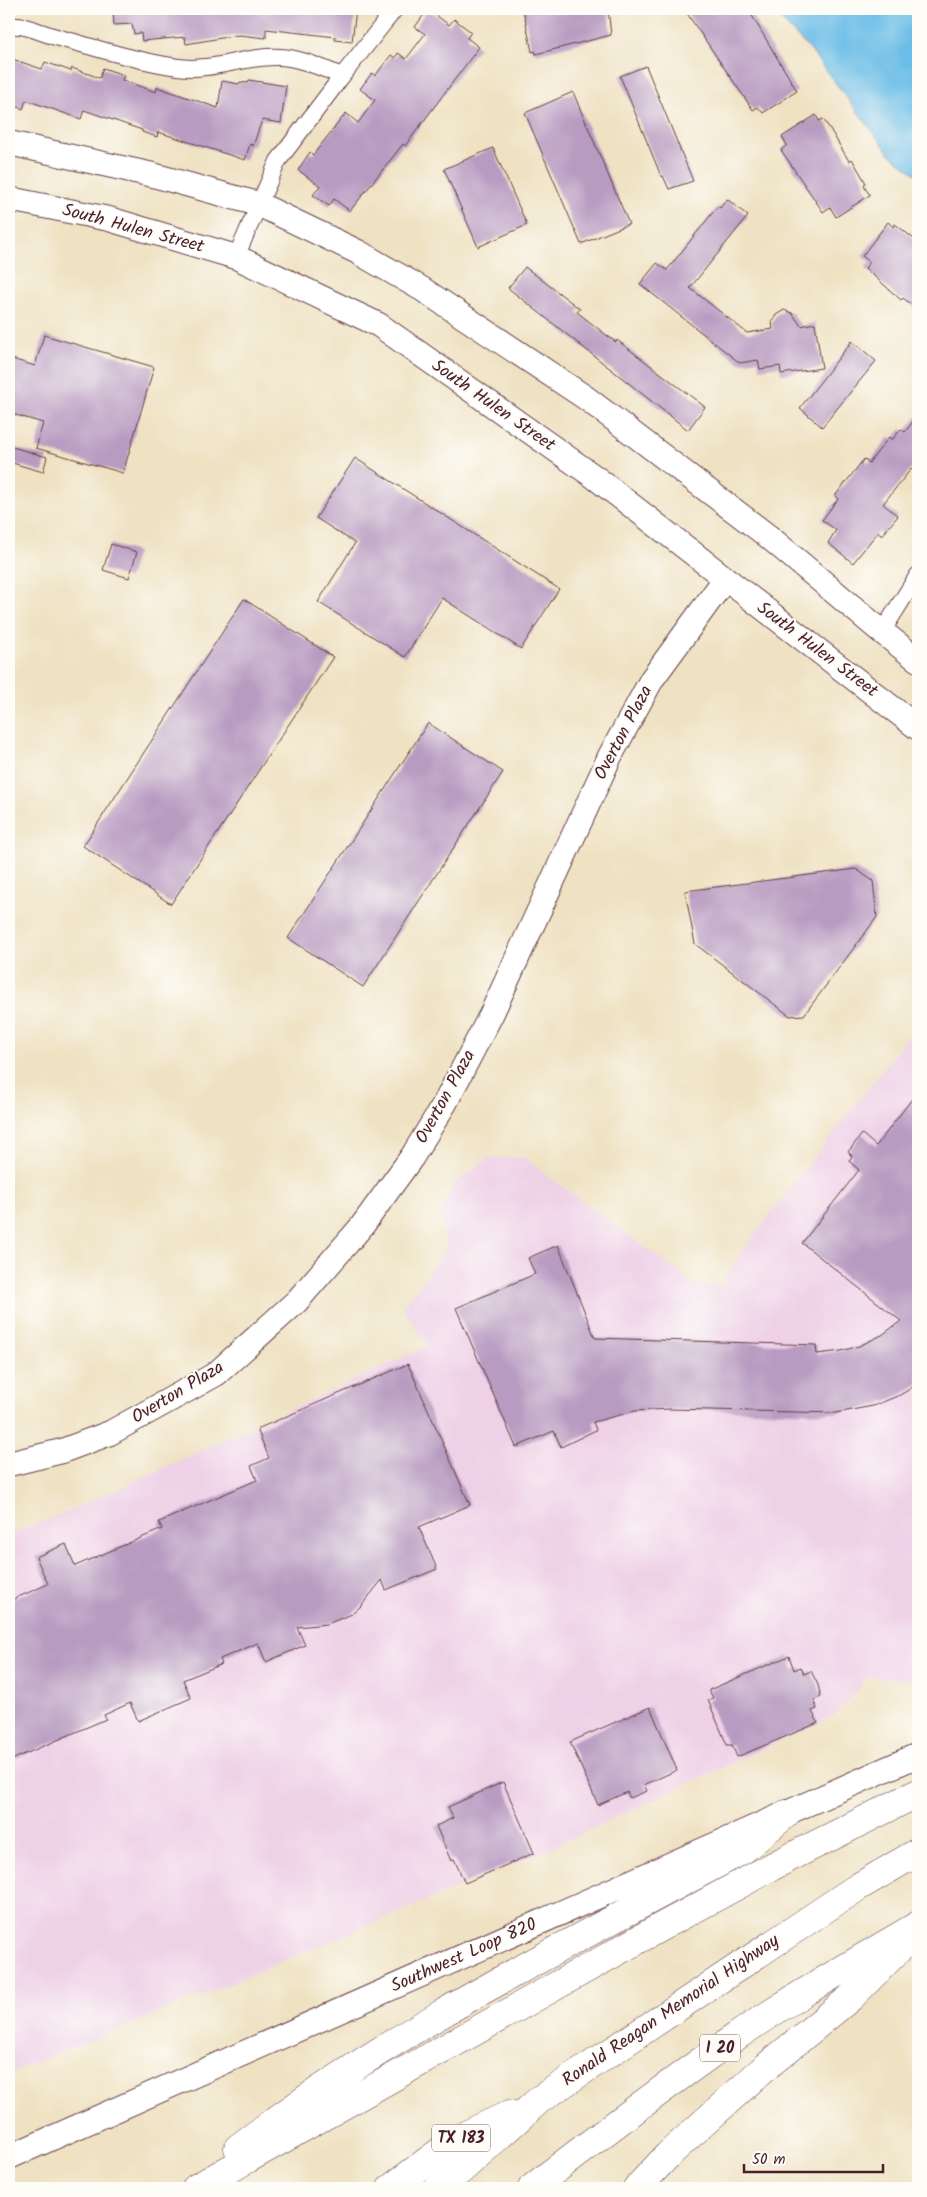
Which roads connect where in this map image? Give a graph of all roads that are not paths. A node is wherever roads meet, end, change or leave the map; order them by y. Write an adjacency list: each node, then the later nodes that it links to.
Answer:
1 (395, 10): 3 (street)
2 (9, 26): 3 (street)
3 (342, 76): 6 (street)
4 (9, 144): 6 (main road)
5 (9, 199): 7 (main road, South Hulen Street)
6 (258, 204): 7 (street); 10 (main road)
7 (236, 256): 9 (main road, South Hulen Street)
8 (918, 576): 10 (street)
9 (725, 579): 12 (main road, South Hulen Street); 13 (main road, Overton Plaza)
10 (882, 632): 11 (main road)
11 (918, 660)
12 (918, 728)
13 (9, 1464)
14 (918, 1755): 16 (main road, Southwest Loop 820)
15 (918, 1793): 23 (highway)
16 (786, 1814): 21 (main road, Southwest Loop 820); 22 (highway)
17 (918, 1852): 20 (highway, Ronald Reagan Memorial Highway)
18 (918, 1925): 26 (highway, I 20)
19 (918, 1930): 27 (highway)
20 (538, 2100): 24 (highway, TX 183); 25 (highway, Ronald Reagan Memorial Highway)
21 (9, 2157)
22 (188, 2188)
23 (196, 2188)
24 (391, 2188)
25 (437, 2188)
26 (532, 2188)
27 (637, 2188)

